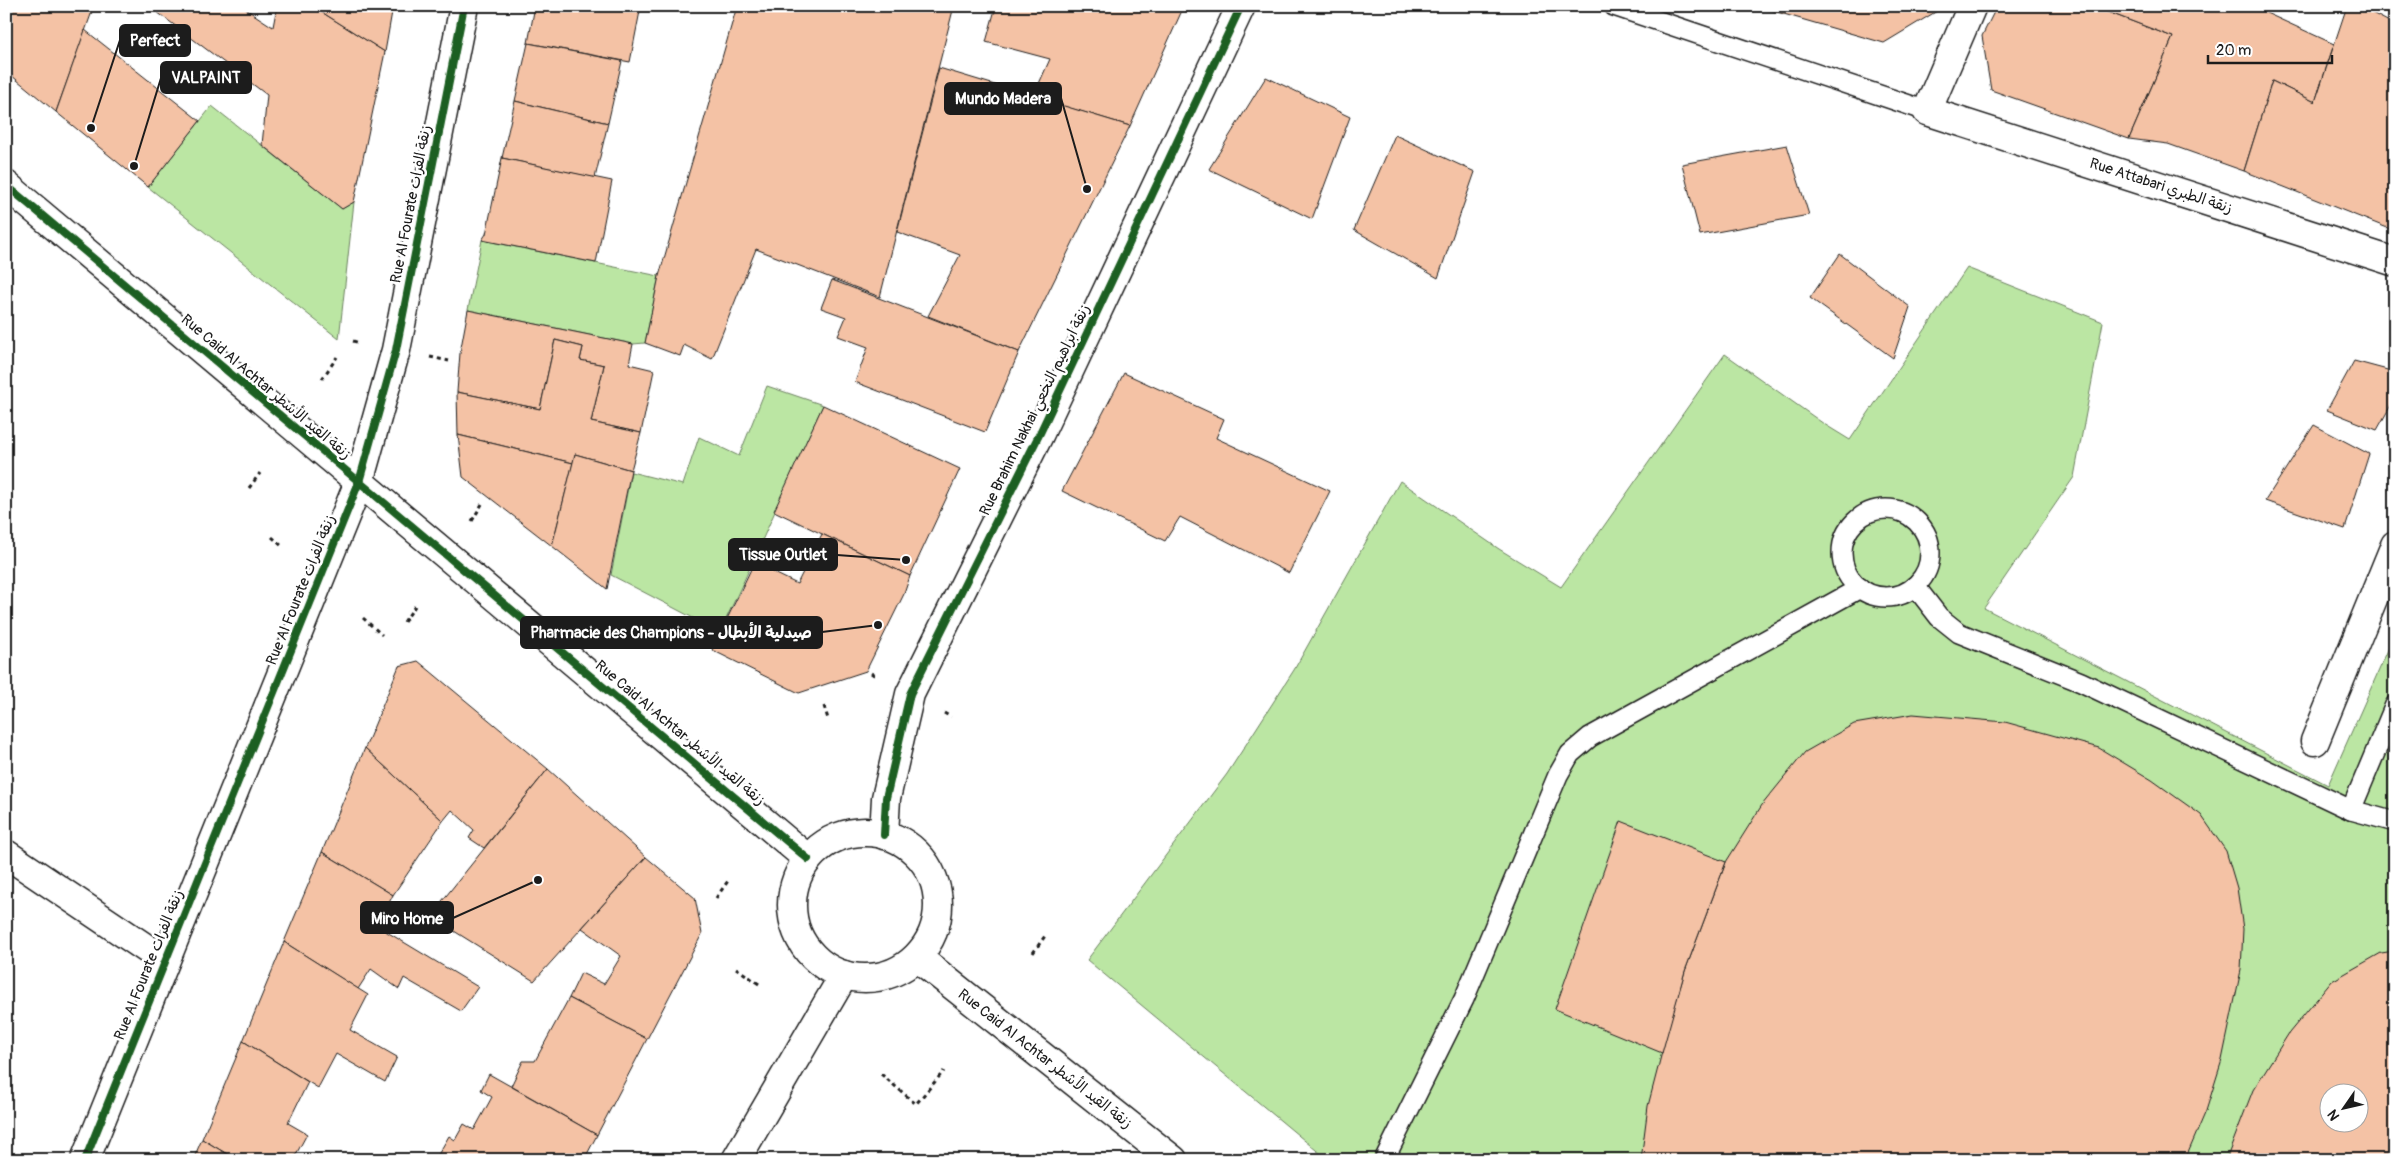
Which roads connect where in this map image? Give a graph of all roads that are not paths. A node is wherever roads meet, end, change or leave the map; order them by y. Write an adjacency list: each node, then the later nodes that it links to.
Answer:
1 (464, 6): 8 (street, Rue Al Fourate زنقة الفرات)
2 (1241, 6): 16 (street, Rue Brahim Nakhai زنقة ابراهيم النخعي)
3 (1614, 6): 5 (lane)
4 (1972, 6): 5 (street)
5 (1927, 111): 7 (street, Rue Attabari زنقة الطبري)
6 (6, 186): 8 (street, Rue Caid Al Achtar زنقة القيد الأشطر)
7 (2395, 262)
8 (358, 482): 18 (street, Rue Caid Al Achtar زنقة القيد الأشطر); 20 (street, Rue Al Fourate زنقة الفرات)
9 (2395, 545): 13 (street)
10 (1915, 586): 11 (lane); 11 (lane); 14 (lane)
11 (1860, 588): 25 (lane)
12 (2395, 705): 14 (lane)
13 (2315, 741)
14 (2351, 810): 15 (lane)
15 (2395, 822)
16 (884, 834): 18 (street); 19 (street)
17 (6, 854): 20 (street)
18 (808, 858): 21 (street)
19 (917, 957): 21 (street); 24 (street, Rue Caid Al Achtar زنقة القيد الأشطر)
20 (166, 961): 22 (street, Rue Al Fourate زنقة الفرات)
21 (844, 975): 23 (street)
22 (85, 1160)
23 (736, 1160)
24 (1174, 1160)
25 (1384, 1160)

